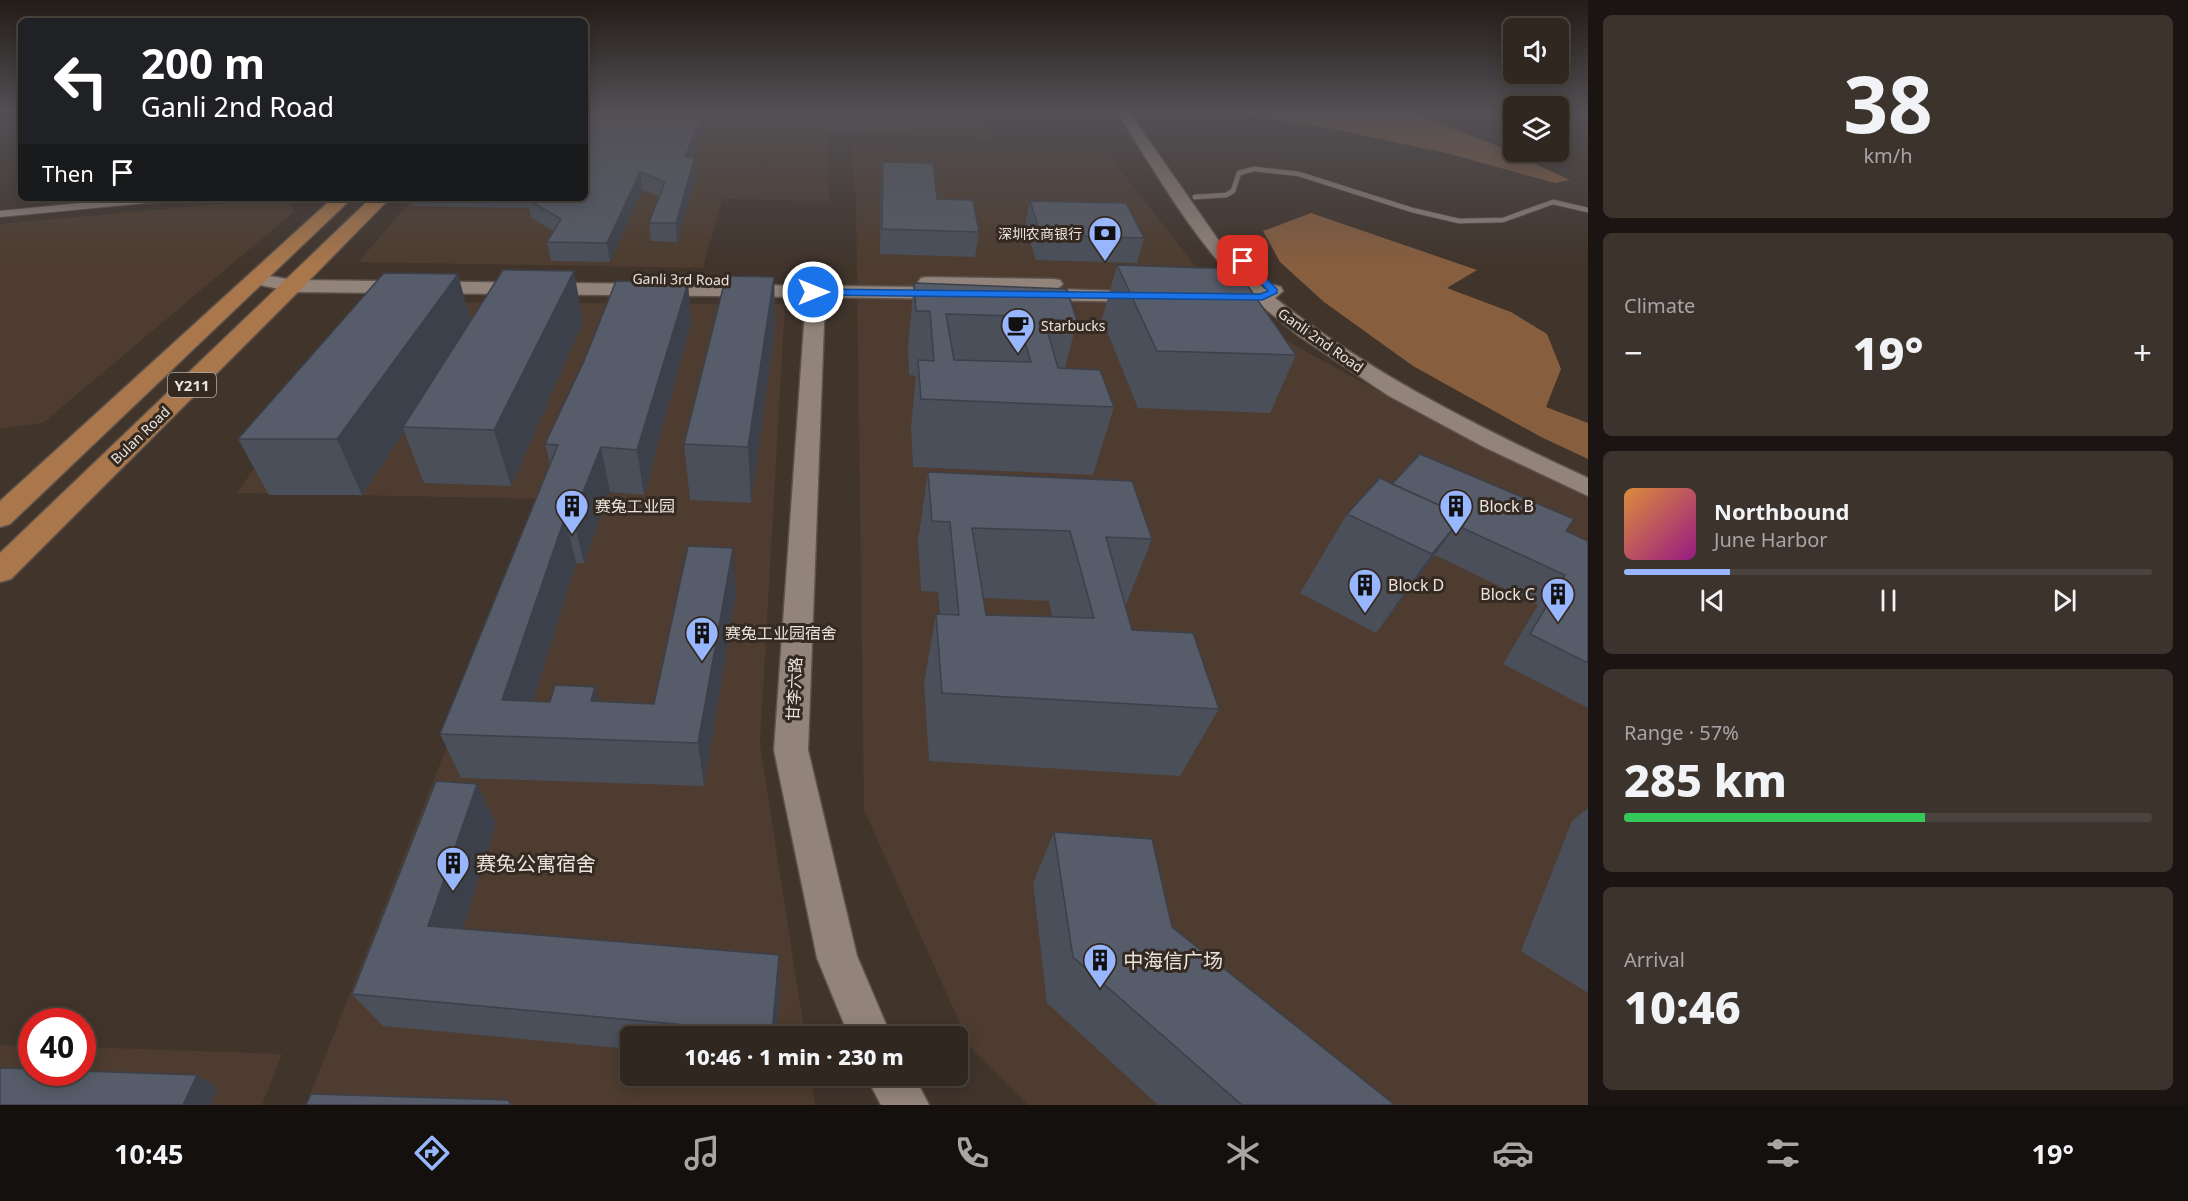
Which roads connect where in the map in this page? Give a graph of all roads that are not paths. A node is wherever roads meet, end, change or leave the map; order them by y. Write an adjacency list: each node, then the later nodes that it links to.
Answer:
1 (1157, 164): 13 (main road, Ganli 2nd Road)
2 (1172, 164): 3 (main road, Ganli 2nd Road)
3 (1195, 197): 7 (lane); 13 (main road, Ganli 2nd Road)
4 (136, 201): 8 (street)
5 (338, 201): 9 (main road, Y211)
6 (378, 201): 10 (main road, Bulan Road / Y211)
7 (1588, 210)
8 (0, 214)
9 (257, 279): 10 (main road, Ganli 3rd Road); 17 (main road, Y211)
10 (300, 280): 11 (main road, Ganli 3rd Road); 18 (main road, Bulan Road / Y211)
11 (1160, 290)
12 (1202, 291): 13 (main road)
13 (1262, 292): 15 (main road, Ganli 2nd Road); 16 (main road, Ganli 2nd Road)
14 (816, 294): 19 (main road, 甘李六路)
15 (1588, 474)
16 (1588, 488)
17 (0, 517)
18 (0, 571)
19 (866, 1026)
20 (895, 1086): 21 (main road)
21 (907, 1105)

